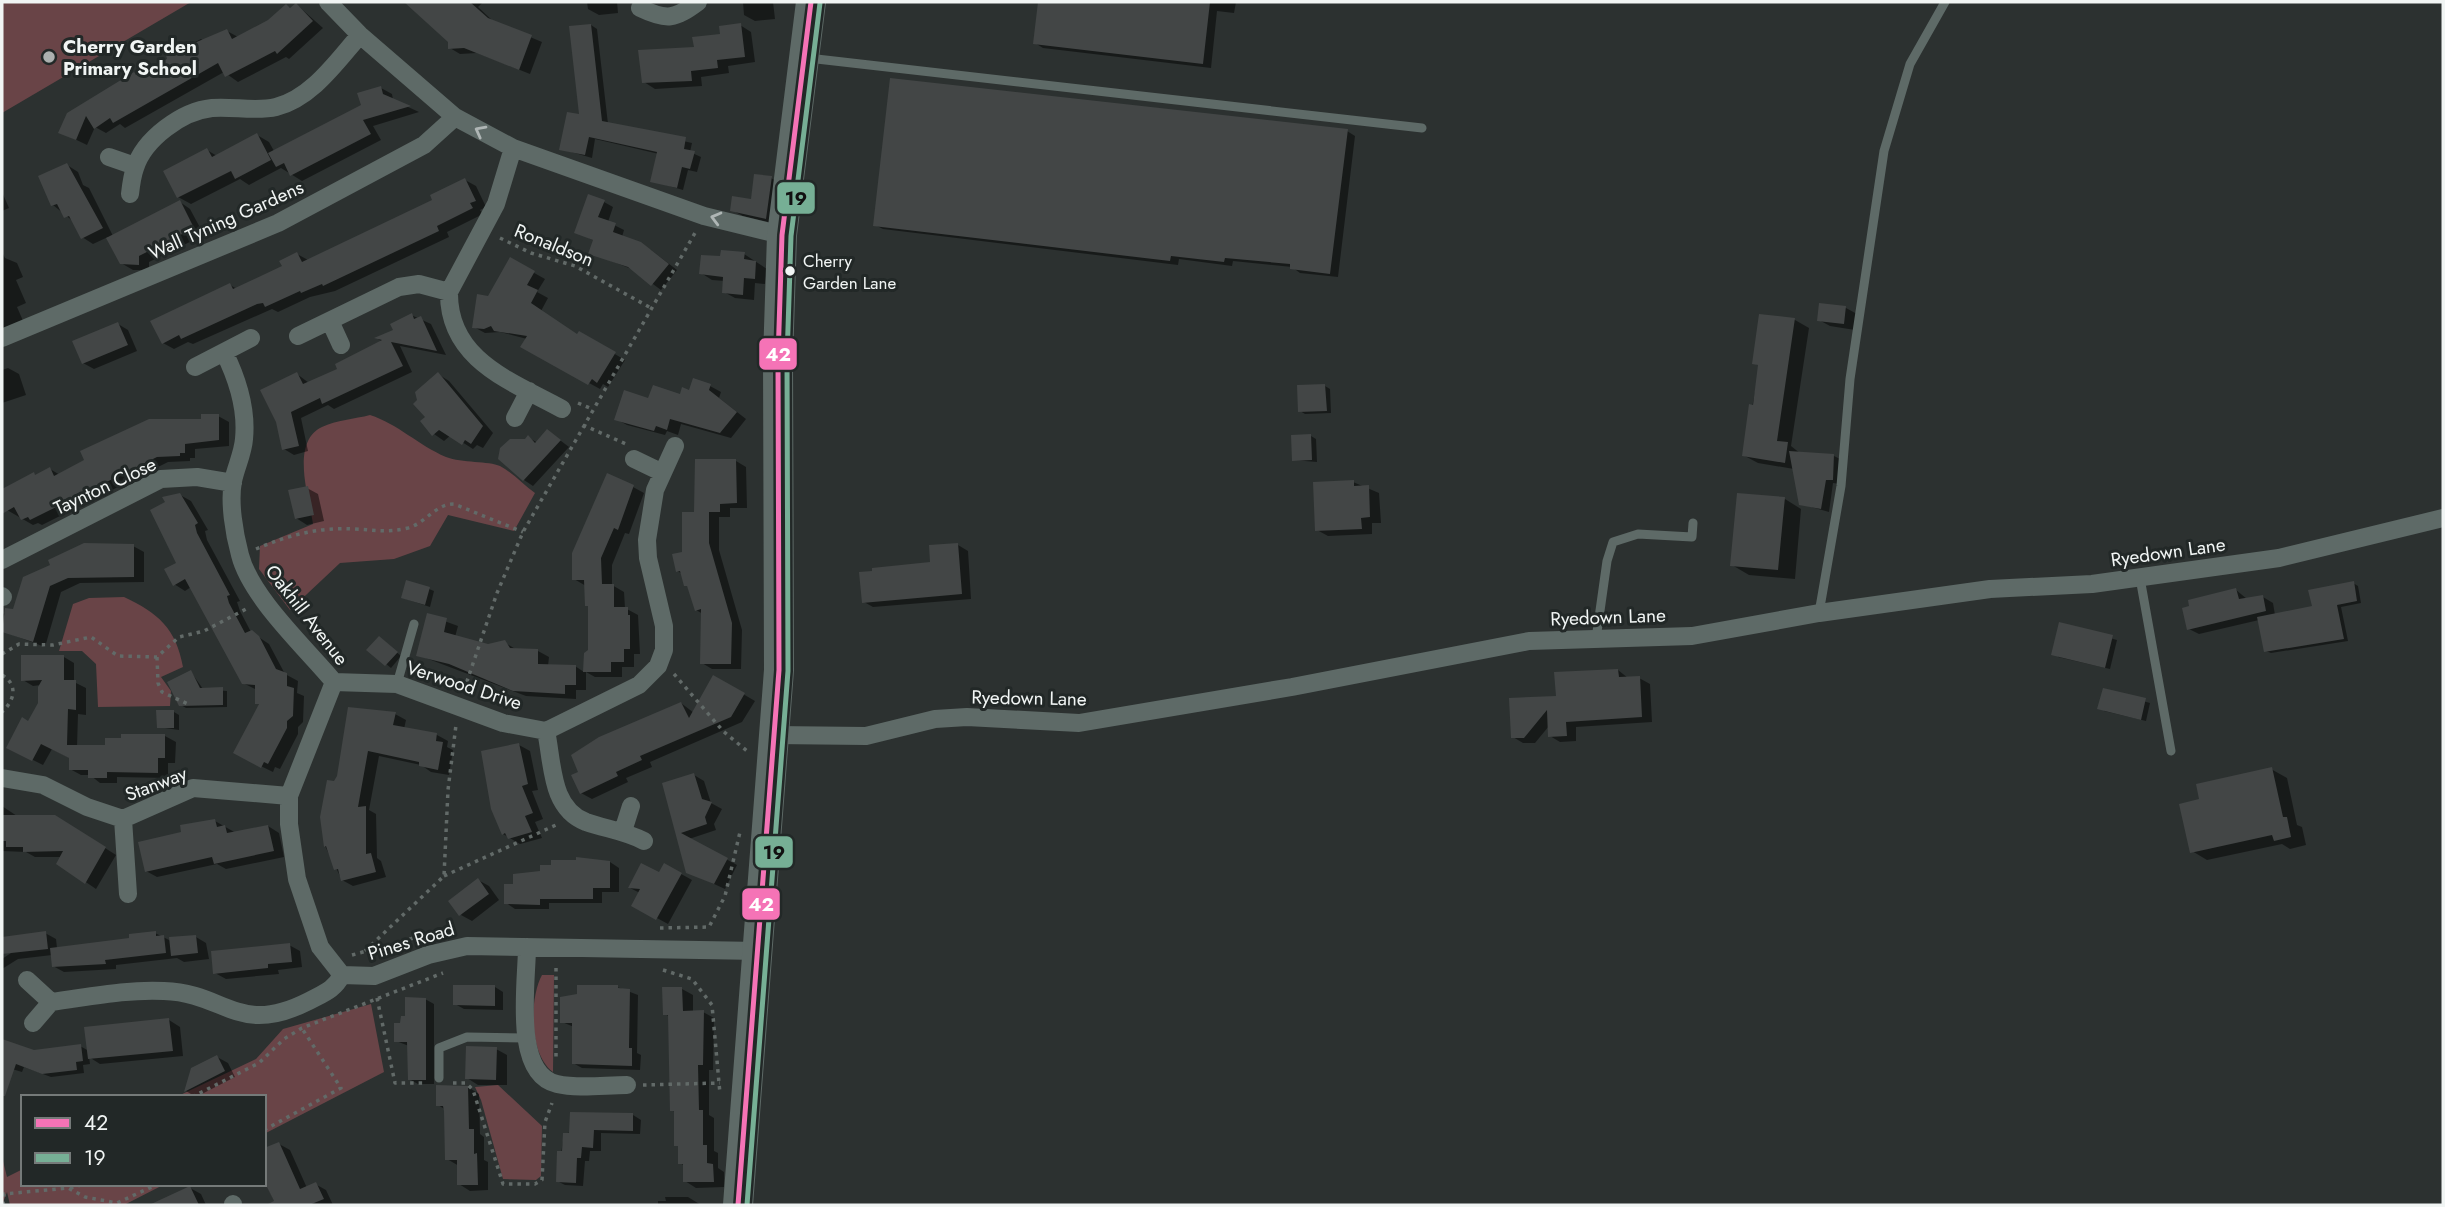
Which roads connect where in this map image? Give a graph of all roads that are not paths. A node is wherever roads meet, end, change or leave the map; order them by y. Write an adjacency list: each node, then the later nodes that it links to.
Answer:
1 (328, 2): 6 (street)
2 (698, 2): 5 (street)
3 (811, 2): 7 (main road)
4 (1945, 2): 34 (lane)
5 (640, 8)
6 (360, 35): 8 (street); 12 (street)
7 (804, 58): 9 (lane); 14 (main road)
8 (455, 117): 10 (street, one-way to 8); 18 (street, Wall Tyning Gardens)
9 (1422, 128)
10 (513, 148): 14 (street, one-way to 10); 15 (street)
11 (109, 157): 12 (street)
12 (135, 166): 13 (street)
13 (130, 194)
14 (782, 236): 40 (main road)
15 (449, 292): 16 (street); 23 (street)
16 (330, 321): 17 (street); 20 (street)
17 (298, 336)
18 (2, 338)
19 (251, 338): 21 (street)
20 (341, 345)
21 (224, 352): 22 (street); 29 (street, Oakhill Avenue)
22 (195, 367)
23 (529, 391): 24 (street); 25 (street)
24 (562, 409)
25 (515, 418)
26 (675, 446): 28 (street)
27 (634, 459): 28 (street)
28 (661, 472): 39 (street)
29 (233, 483): 32 (street, Taynton Close); 37 (street, Oakhill Avenue)
30 (2443, 519): 33 (street, Ryedown Lane)
31 (1693, 523): 36 (lane)
32 (2, 560)
33 (2140, 578): 34 (street, Ryedown Lane); 41 (lane)
34 (1819, 613): 36 (street, Ryedown Lane)
35 (414, 624): 38 (lane)
36 (1596, 639): 40 (street, Ryedown Lane)
37 (334, 682): 38 (street, Verwood Drive); 43 (street, Oakhill Avenue)
38 (397, 684): 39 (street, Verwood Drive)
39 (546, 731): 46 (street)
40 (763, 744): 50 (main road)
41 (2171, 751)
42 (2, 778): 45 (street, Stanway)
43 (289, 796): 45 (street, Stanway); 51 (street, Oakhill Avenue)
44 (631, 806): 46 (street)
45 (123, 819): 48 (street, Stanway)
46 (624, 831): 47 (street)
47 (644, 841)
48 (128, 894)
49 (527, 947): 50 (street, Pines Road); 51 (street, Pines Road); 55 (street)
50 (759, 951): 58 (main road)
51 (335, 968): 53 (street)
52 (27, 980): 53 (street)
53 (51, 1002): 54 (street)
54 (33, 1023)
55 (526, 1038): 56 (lane); 57 (street)
56 (437, 1081)
57 (627, 1085)
58 (738, 1205)

